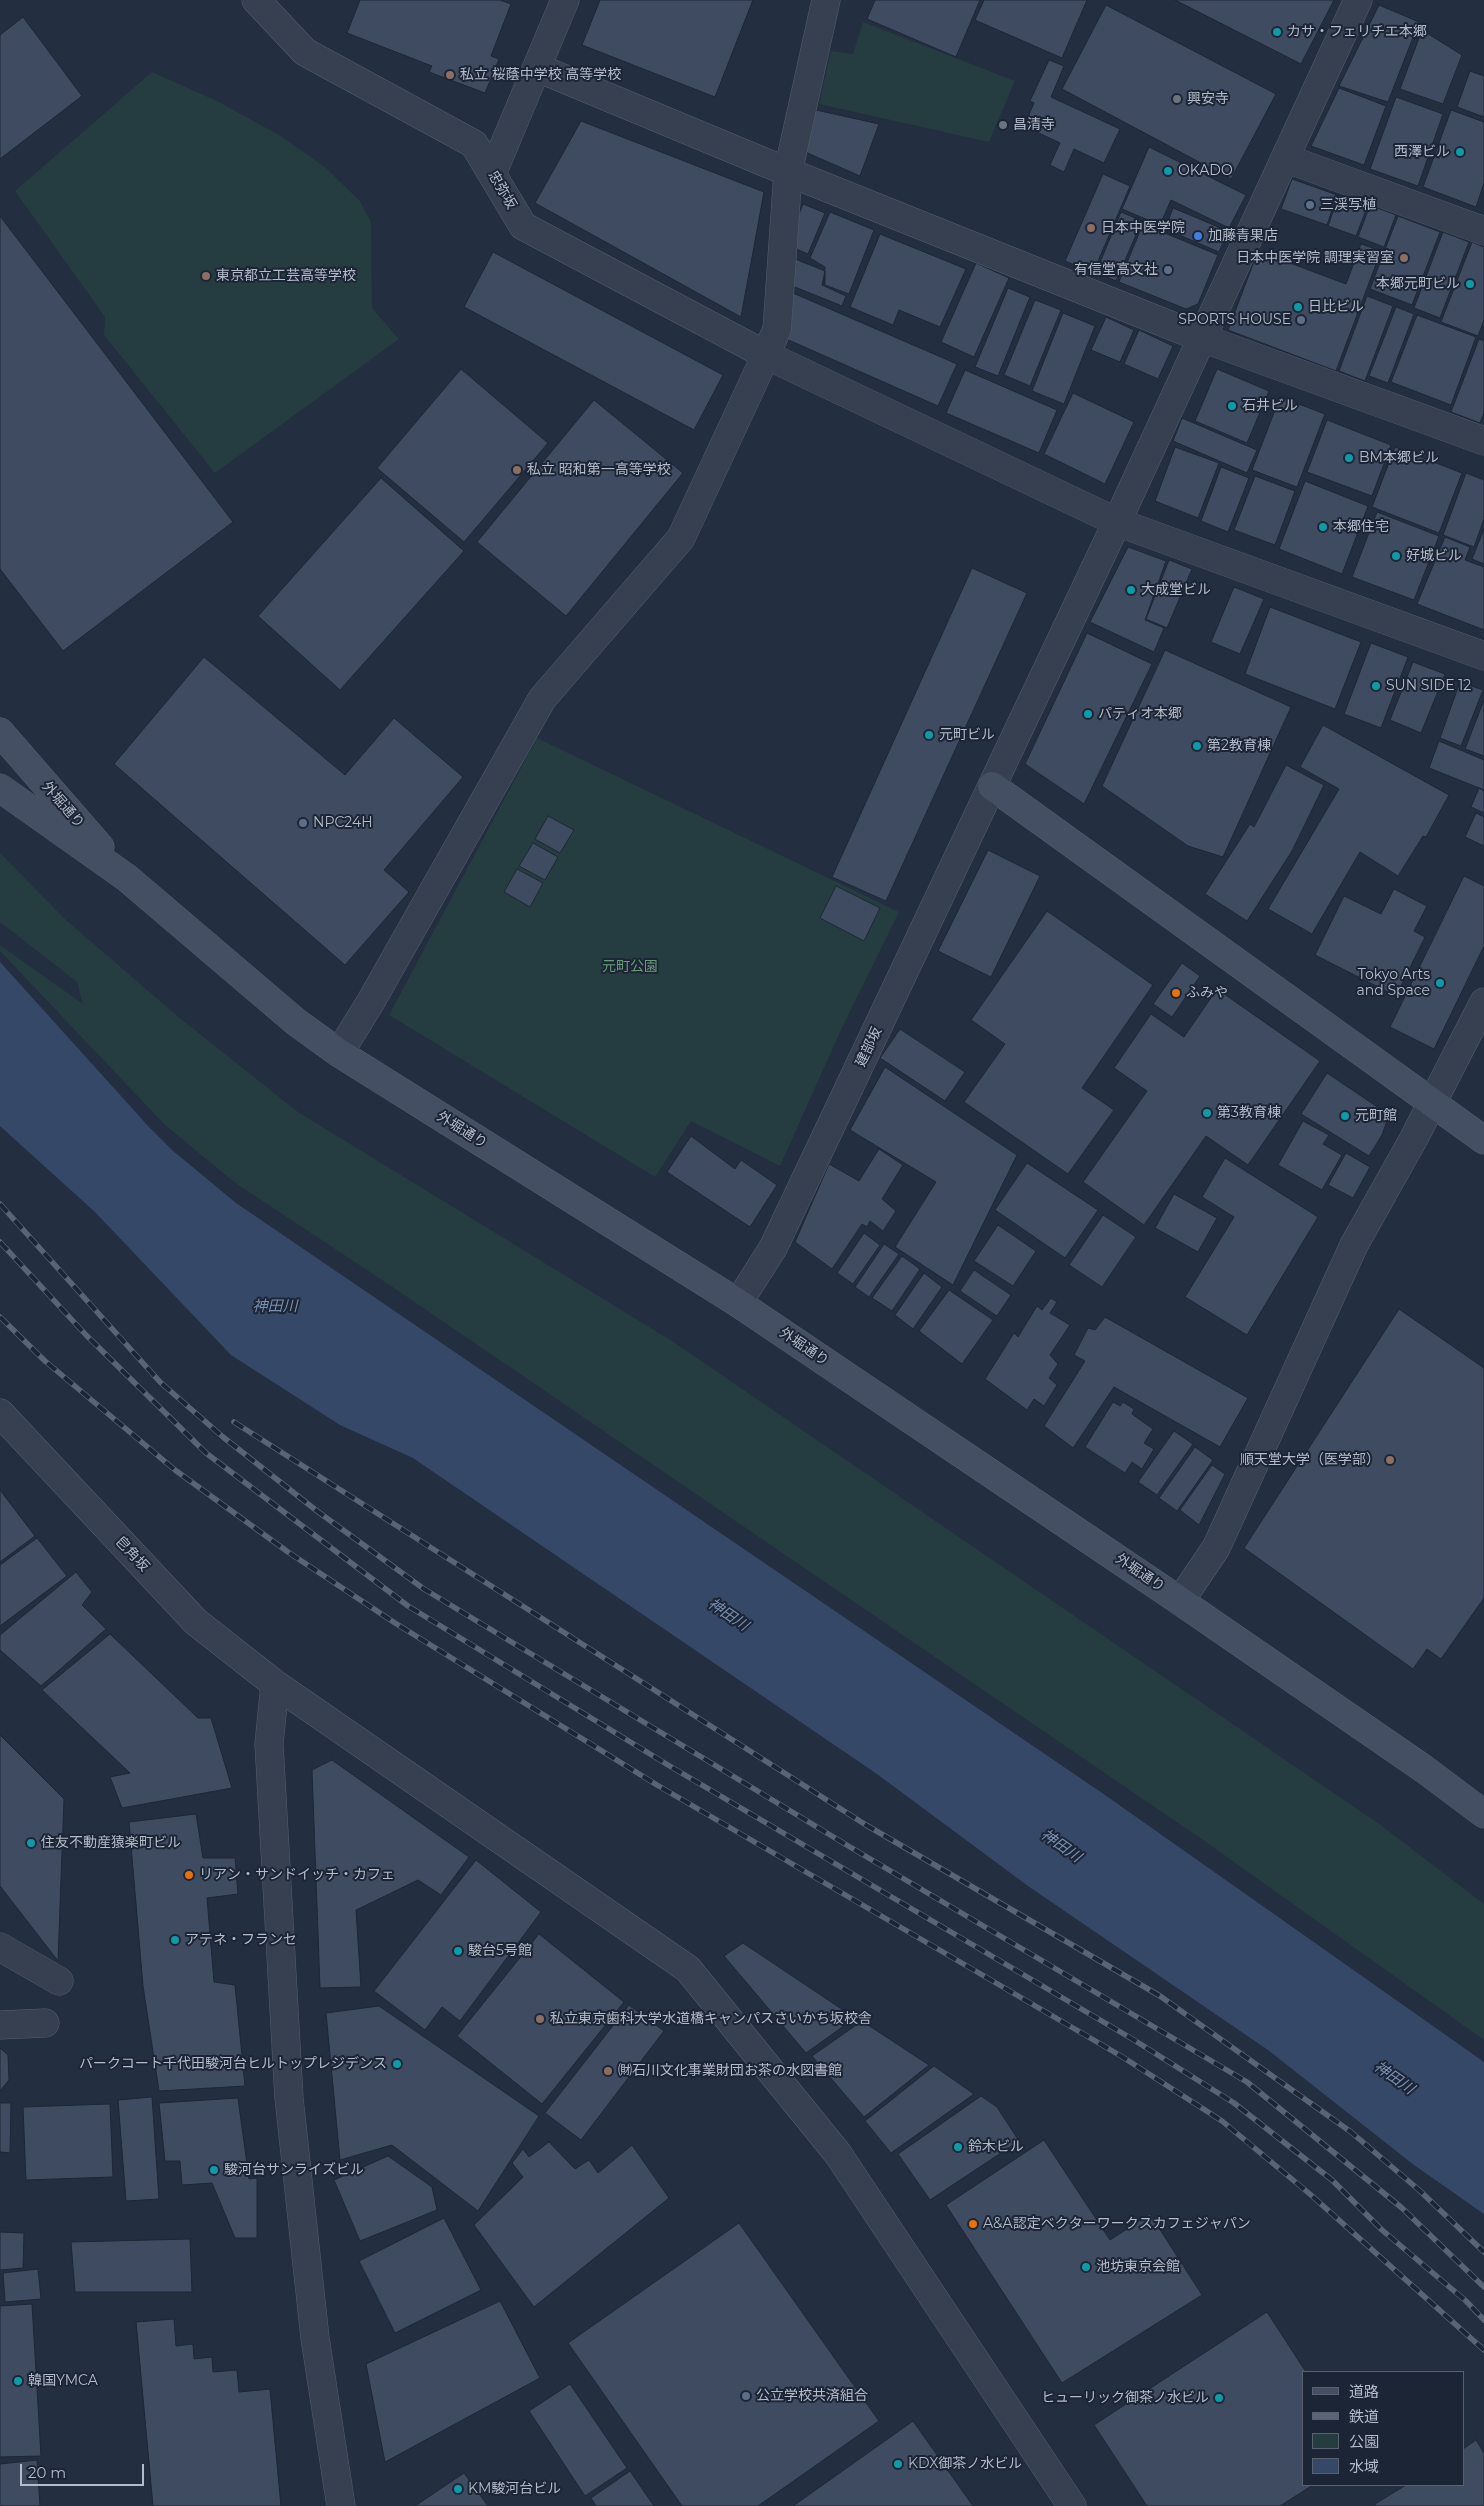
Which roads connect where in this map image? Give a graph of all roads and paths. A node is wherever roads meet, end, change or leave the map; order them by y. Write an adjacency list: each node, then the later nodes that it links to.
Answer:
1 (256, 0): 8 (street, 忠弥坂)
2 (565, 0): 5 (street)
3 (826, 0): 7 (street)
4 (1358, 0): 6 (street, 建部坂)
5 (538, 68): 7 (street); 8 (street)
6 (1285, 158): 9 (street); 10 (street, 建部坂)
7 (788, 172): 10 (street); 11 (street)
8 (492, 174): 11 (street, 忠弥坂)
9 (1484, 231)
10 (1202, 338): 12 (street); 13 (street, 建部坂)
11 (766, 355): 13 (street, 忠弥坂); 20 (street)
12 (1484, 441)
13 (1117, 522): 14 (street, 忠弥坂); 16 (street, 建部坂)
14 (1484, 656)
15 (0, 732): 18 (main road, 外堀通り)
16 (992, 786): 21 (main road); 23 (street, 建部坂)
17 (0, 788): 18 (main road, 外堀通り)
18 (127, 878): 20 (main road, 外堀通り)
19 (1484, 1002): 21 (street)
20 (339, 1053): 23 (main road, 外堀通り)
21 (1433, 1103): 22 (main road); 25 (street)
22 (1484, 1140)
23 (738, 1303): 25 (main road, 外堀通り)
24 (0, 1413): 26 (street, 皀角坂)
25 (1180, 1601): 27 (main road, 外堀通り)
26 (275, 1684): 32 (street); 33 (street, 皀角坂)
27 (1484, 1814)
28 (0, 1947): 29 (street)
29 (59, 1981)
30 (45, 2022): 31 (street)
31 (0, 2025)
32 (341, 2506)
33 (1072, 2506)

